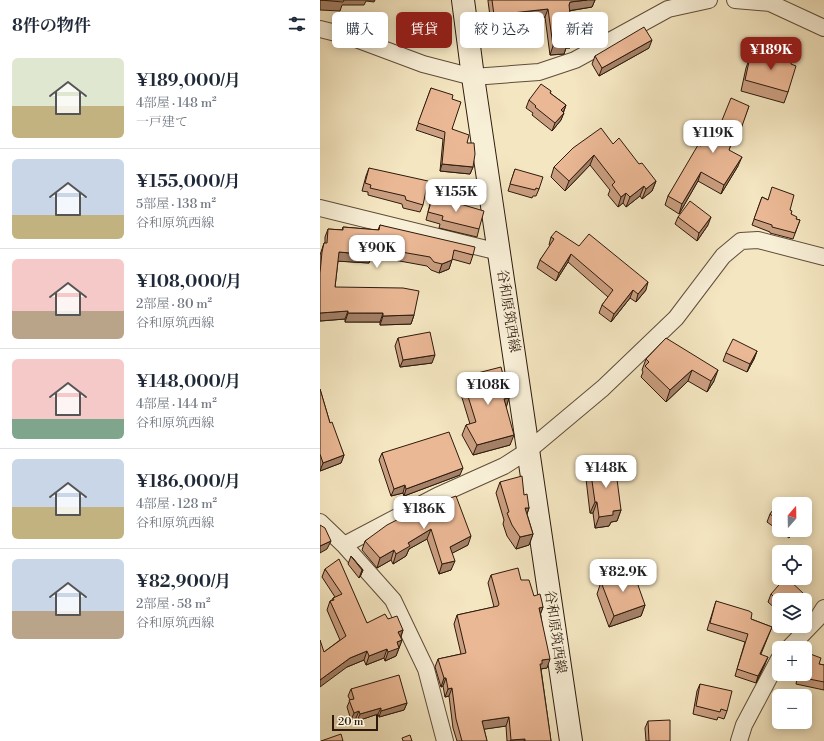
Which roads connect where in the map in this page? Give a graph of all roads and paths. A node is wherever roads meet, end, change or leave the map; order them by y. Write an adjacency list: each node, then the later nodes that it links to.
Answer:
1 (463, 0): 6 (main road, 谷和原筑西線)
2 (709, 0): 6 (street)
3 (735, 0): 4 (street)
4 (824, 28)
5 (320, 29): 6 (street)
6 (473, 77): 8 (main road, 谷和原筑西線)
7 (320, 208): 8 (street)
8 (499, 252): 10 (main road, 谷和原筑西線)
9 (824, 257): 10 (street)
10 (529, 450): 12 (street); 17 (main road, 谷和原筑西線)
11 (320, 522): 12 (street)
12 (344, 545): 16 (street)
13 (824, 608): 14 (street)
14 (795, 641)
15 (772, 673): 18 (street)
16 (445, 741)
17 (571, 741)
18 (739, 741)

